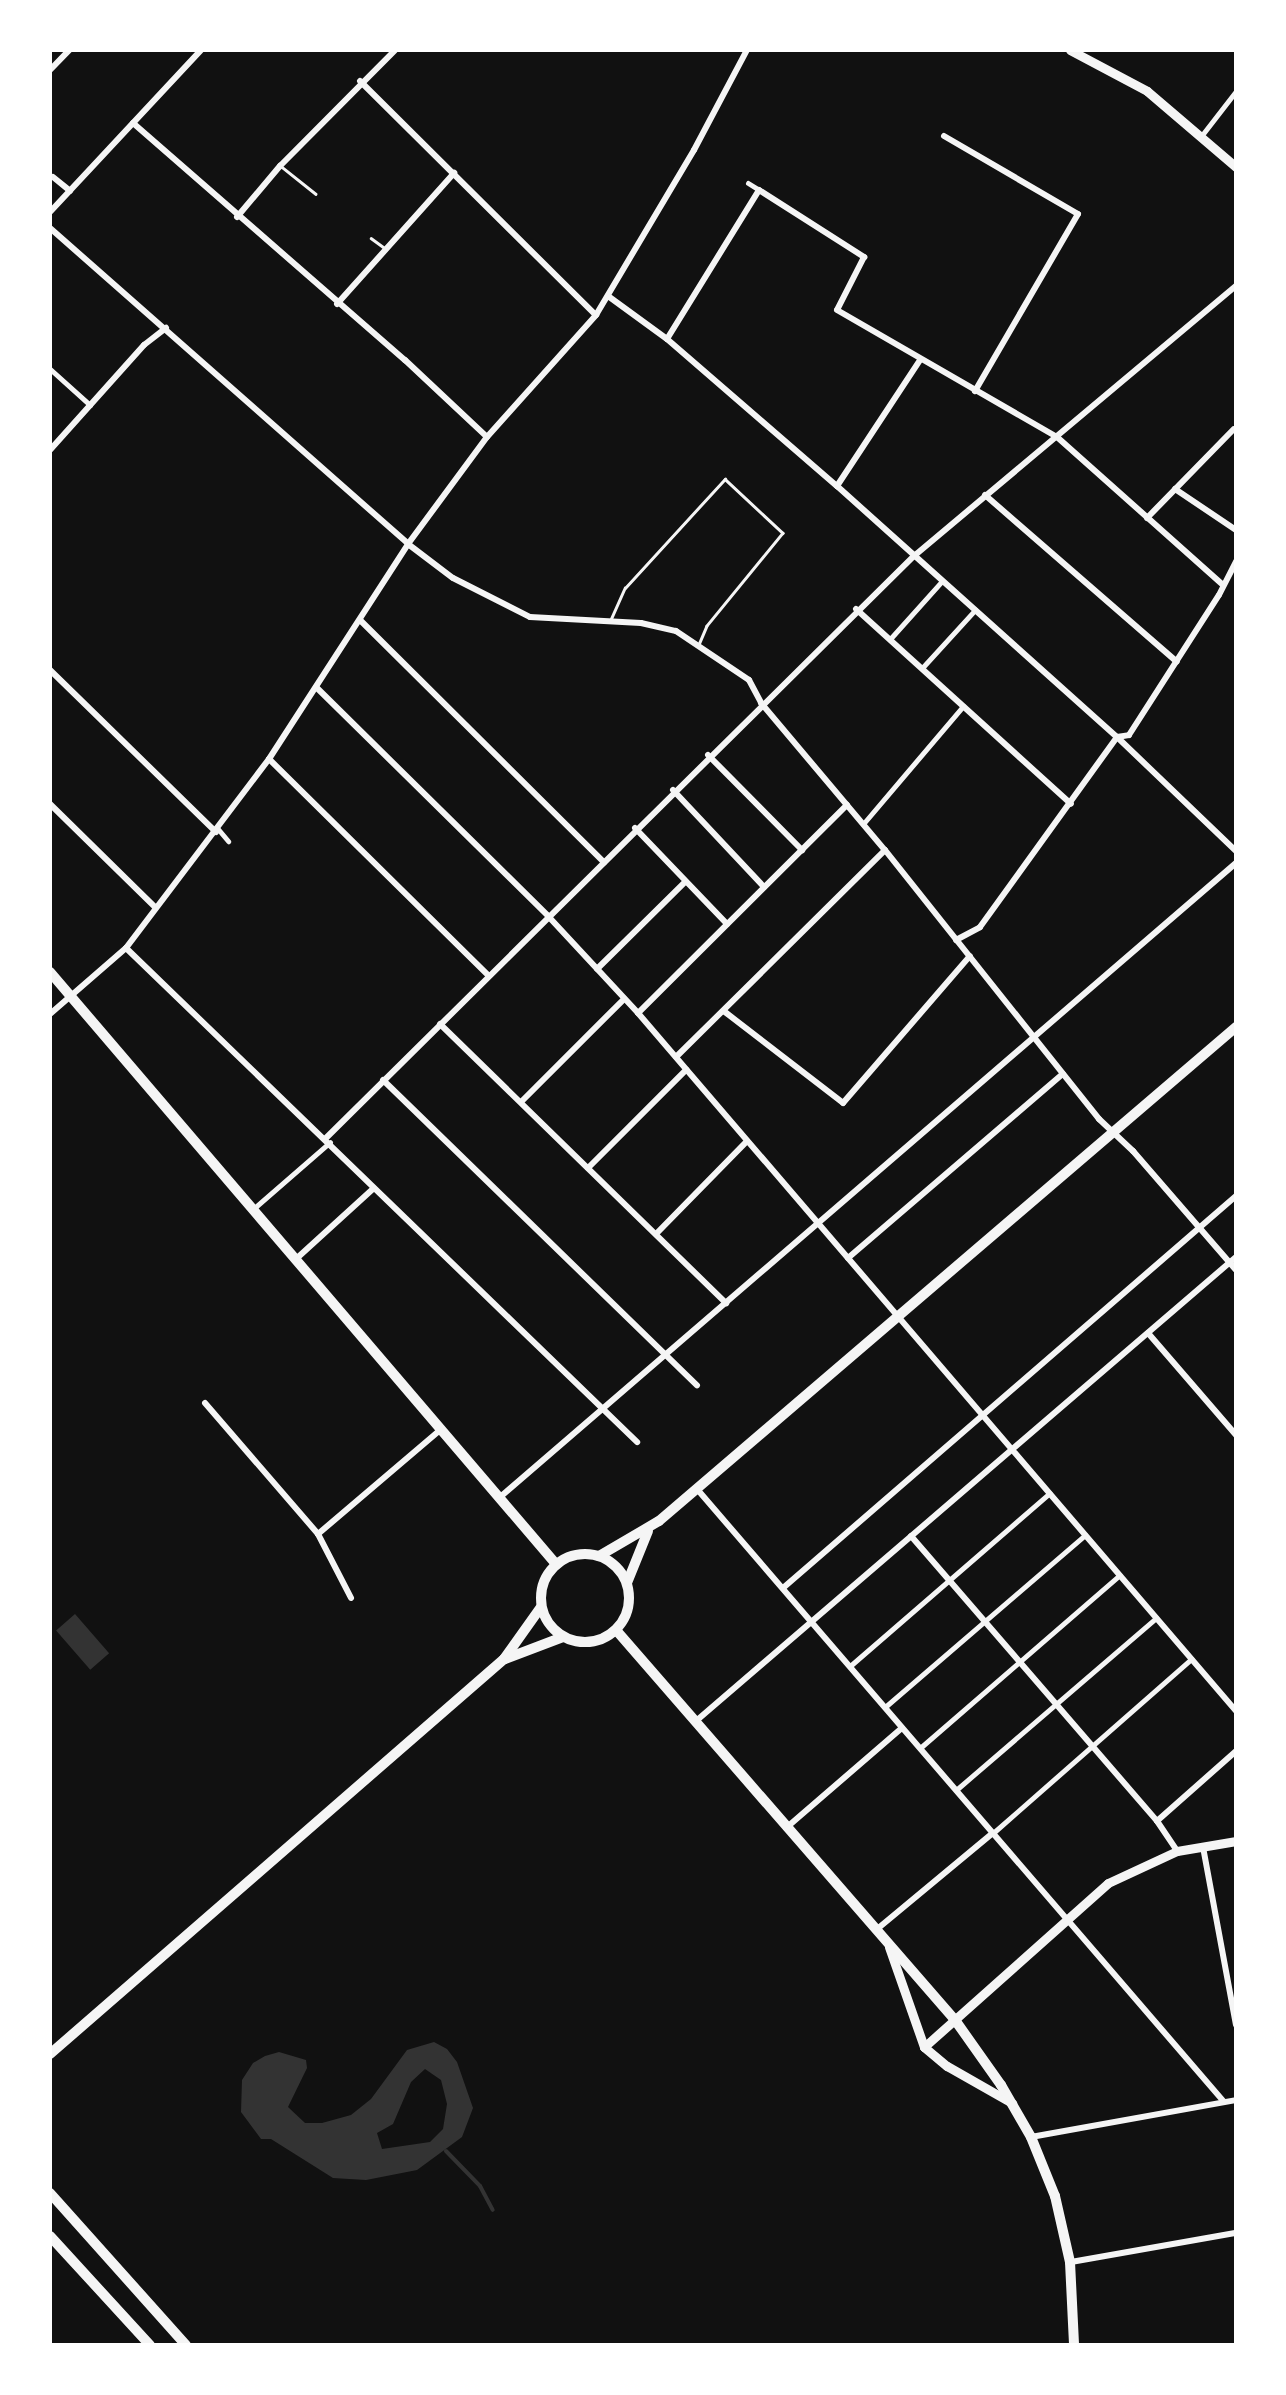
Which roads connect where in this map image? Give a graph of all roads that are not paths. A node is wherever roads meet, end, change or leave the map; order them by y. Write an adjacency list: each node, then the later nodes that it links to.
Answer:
1 (69, 50): 6 (street)
2 (201, 50): 9 (street)
3 (395, 50): 7 (street)
4 (747, 50): 26 (street)
5 (1070, 50): 10 (main road)
6 (50, 70)
7 (360, 81): 12 (street); 14 (street)
8 (1236, 91): 10 (street)
9 (133, 123): 17 (street); 21 (street)
10 (1202, 135): 13 (main road)
11 (944, 136): 33 (street)
12 (280, 166): 19 (lane); 21 (street)
13 (1236, 168)
14 (454, 174): 24 (street); 28 (street)
15 (53, 177): 17 (street)
16 (748, 182): 18 (street)
17 (70, 190): 20 (street)
18 (759, 190): 30 (street); 31 (street)
19 (316, 194)
20 (50, 212)
21 (237, 217): 27 (street)
22 (50, 228): 29 (street)
23 (371, 238): 24 (lane)
24 (387, 250): 27 (street)
25 (1236, 286): 37 (street)
26 (608, 296): 28 (street); 30 (street)
27 (337, 304): 36 (street)
28 (596, 315): 36 (street)
29 (166, 328): 34 (street); 44 (street)
30 (667, 339): 39 (street)
31 (920, 360): 33 (street); 39 (street)
32 (50, 368): 34 (street)
33 (975, 391): 37 (street)
34 (90, 405): 38 (street)
35 (1234, 430): 40 (street)
36 (487, 437): 44 (street)
37 (1057, 437): 41 (street); 42 (street)
38 (50, 450)
39 (837, 486): 45 (street)
40 (1175, 489): 42 (street); 43 (street)
41 (985, 495): 45 (street); 55 (street)
42 (1147, 518): 48 (street)
43 (1236, 530)
44 (408, 544): 51 (street); 52 (street)
45 (914, 556): 47 (street); 49 (street)
46 (1236, 561): 48 (street)
47 (942, 580): 50 (street); 53 (street)
48 (1223, 585): 55 (street)
49 (856, 609): 53 (street); 59 (street)
50 (974, 610): 56 (street); 61 (street)
51 (360, 620): 58 (street); 75 (street)
52 (610, 622): 54 (street); 54 (lane)
53 (890, 639): 56 (street)
54 (700, 645): 59 (street)
55 (1177, 662): 61 (street)
56 (922, 668): 60 (street)
57 (50, 670): 70 (street)
58 (316, 687): 63 (street); 80 (street)
59 (761, 702): 62 (street); 67 (street)
60 (962, 706): 66 (street); 68 (street)
61 (1117, 736): 66 (street); 74 (street)
62 (708, 755): 64 (street); 72 (street)
63 (268, 758): 70 (street); 87 (street)
64 (673, 790): 69 (street); 78 (street)
65 (50, 804): 79 (street)
66 (1071, 804): 82 (street)
67 (847, 805): 68 (street); 72 (street)
68 (863, 824): 73 (street)
69 (635, 828): 75 (street); 77 (street)
70 (217, 830): 71 (street); 79 (street)
71 (228, 840)
72 (802, 850): 78 (street)
73 (885, 850): 82 (street); 90 (street)
74 (1236, 851)
75 (604, 862): 80 (street)
76 (1236, 863): 95 (street)
77 (686, 882): 81 (street); 85 (street)
78 (764, 887): 81 (street)
79 (156, 908): 83 (street)
80 (548, 916): 85 (street); 87 (street)
81 (727, 924): 91 (street)
82 (956, 940): 84 (street)
83 (126, 948): 88 (street); 102 (street)
84 (970, 956): 90 (street); 95 (street)
85 (598, 969): 89 (street)
86 (50, 972): 88 (main road)
87 (488, 975): 93 (street)
88 (72, 996): 92 (street); 107 (main road)
89 (624, 999): 91 (street); 100 (street)
90 (725, 1012): 96 (street)
91 (638, 1013): 96 (street)
92 (50, 1014)
93 (440, 1024): 99 (street); 100 (street)
94 (1236, 1027): 101 (main road)
95 (1034, 1038): 98 (street); 108 (street)
96 (676, 1058): 97 (street)
97 (686, 1070): 103 (street); 104 (street)
98 (1062, 1074): 101 (street); 111 (street)
99 (383, 1080): 102 (street); 118 (street)
100 (521, 1102): 104 (street)
101 (1114, 1133): 109 (street); 116 (main road)
102 (328, 1140): 105 (street); 107 (street)
103 (746, 1142): 108 (street); 110 (street)
104 (588, 1168): 110 (street)
105 (374, 1188): 112 (street); 121 (street)
106 (1236, 1196): 109 (street)
107 (253, 1209): 112 (main road)
108 (818, 1224): 111 (street); 115 (street)
109 (1200, 1228): 113 (street); 122 (street)
110 (656, 1234): 115 (street)
111 (848, 1258): 116 (street)
112 (296, 1259): 123 (main road)
113 (1233, 1260): 114 (street); 117 (street)
114 (1236, 1270)
115 (726, 1302): 118 (street)
116 (901, 1318): 122 (street); 127 (main road)
117 (1148, 1333): 124 (street); 126 (street)
118 (666, 1354): 119 (street); 121 (street)
119 (697, 1385)
120 (205, 1403): 131 (street)
121 (604, 1408): 125 (street); 129 (street)
122 (983, 1415): 126 (street); 139 (street)
123 (441, 1429): 129 (main road); 131 (street)
124 (1236, 1435)
125 (637, 1442)
126 (1012, 1449): 128 (street); 133 (street)
127 (697, 1489): 130 (main road); 139 (street)
128 (1050, 1493): 132 (street); 137 (street)
129 (500, 1498): 135 (main road)
130 (648, 1531): 134 (main road); 138 (main road)
131 (318, 1534): 140 (street)
132 (1086, 1535): 136 (street); 144 (street)
133 (911, 1536): 137 (street); 143 (street)
134 (599, 1556): 135 (main road); 138 (main road)
135 (556, 1564): 141 (main road)
136 (1120, 1576): 142 (street); 149 (street)
137 (949, 1580): 144 (street); 150 (street)
138 (627, 1583): 145 (main road)
139 (783, 1588): 143 (street)
140 (351, 1598)
141 (541, 1607): 146 (main road); 147 (main road)
142 (1156, 1618): 148 (street); 151 (street)
143 (812, 1622): 150 (street); 154 (street)
144 (985, 1622): 149 (street); 152 (street)
145 (616, 1630): 146 (main road); 154 (main road)
146 (563, 1637): 147 (main road)
147 (504, 1659): 172 (main road)
148 (1191, 1659): 153 (street); 156 (street)
149 (1020, 1662): 151 (street); 157 (street)
150 (850, 1666): 152 (street)
151 (1056, 1704): 156 (street); 159 (street)
152 (885, 1707): 155 (street)
153 (1236, 1711)
154 (695, 1722): 161 (main road)
155 (902, 1728): 157 (street); 161 (street)
156 (1092, 1746): 160 (street); 162 (street)
157 (920, 1748): 159 (street)
158 (1236, 1751): 160 (street)
159 (956, 1790): 162 (street)
160 (1157, 1820): 165 (street)
161 (786, 1828): 167 (main road)
162 (993, 1833): 166 (street); 167 (street)
163 (1236, 1842): 164 (main road)
164 (1204, 1847): 165 (main road); 170 (street)
165 (1178, 1851): 166 (main road)
166 (1068, 1920): 169 (main road); 174 (street)
167 (875, 1931): 168 (main road)
168 (889, 1947): 169 (main road); 171 (main road)
169 (955, 2020): 171 (main road); 175 (main road)
170 (1236, 2025)
171 (924, 2047): 175 (main road)
172 (50, 2054)
173 (1236, 2100): 174 (street)
174 (1224, 2102): 176 (street)
175 (1012, 2103): 176 (main road)
176 (1031, 2137): 180 (main road)
177 (50, 2193): 182 (main road)
178 (1236, 2233): 180 (street)
179 (50, 2236): 181 (main road)
180 (1070, 2262): 183 (main road)
181 (150, 2345)
182 (186, 2345)
183 (1074, 2345)

